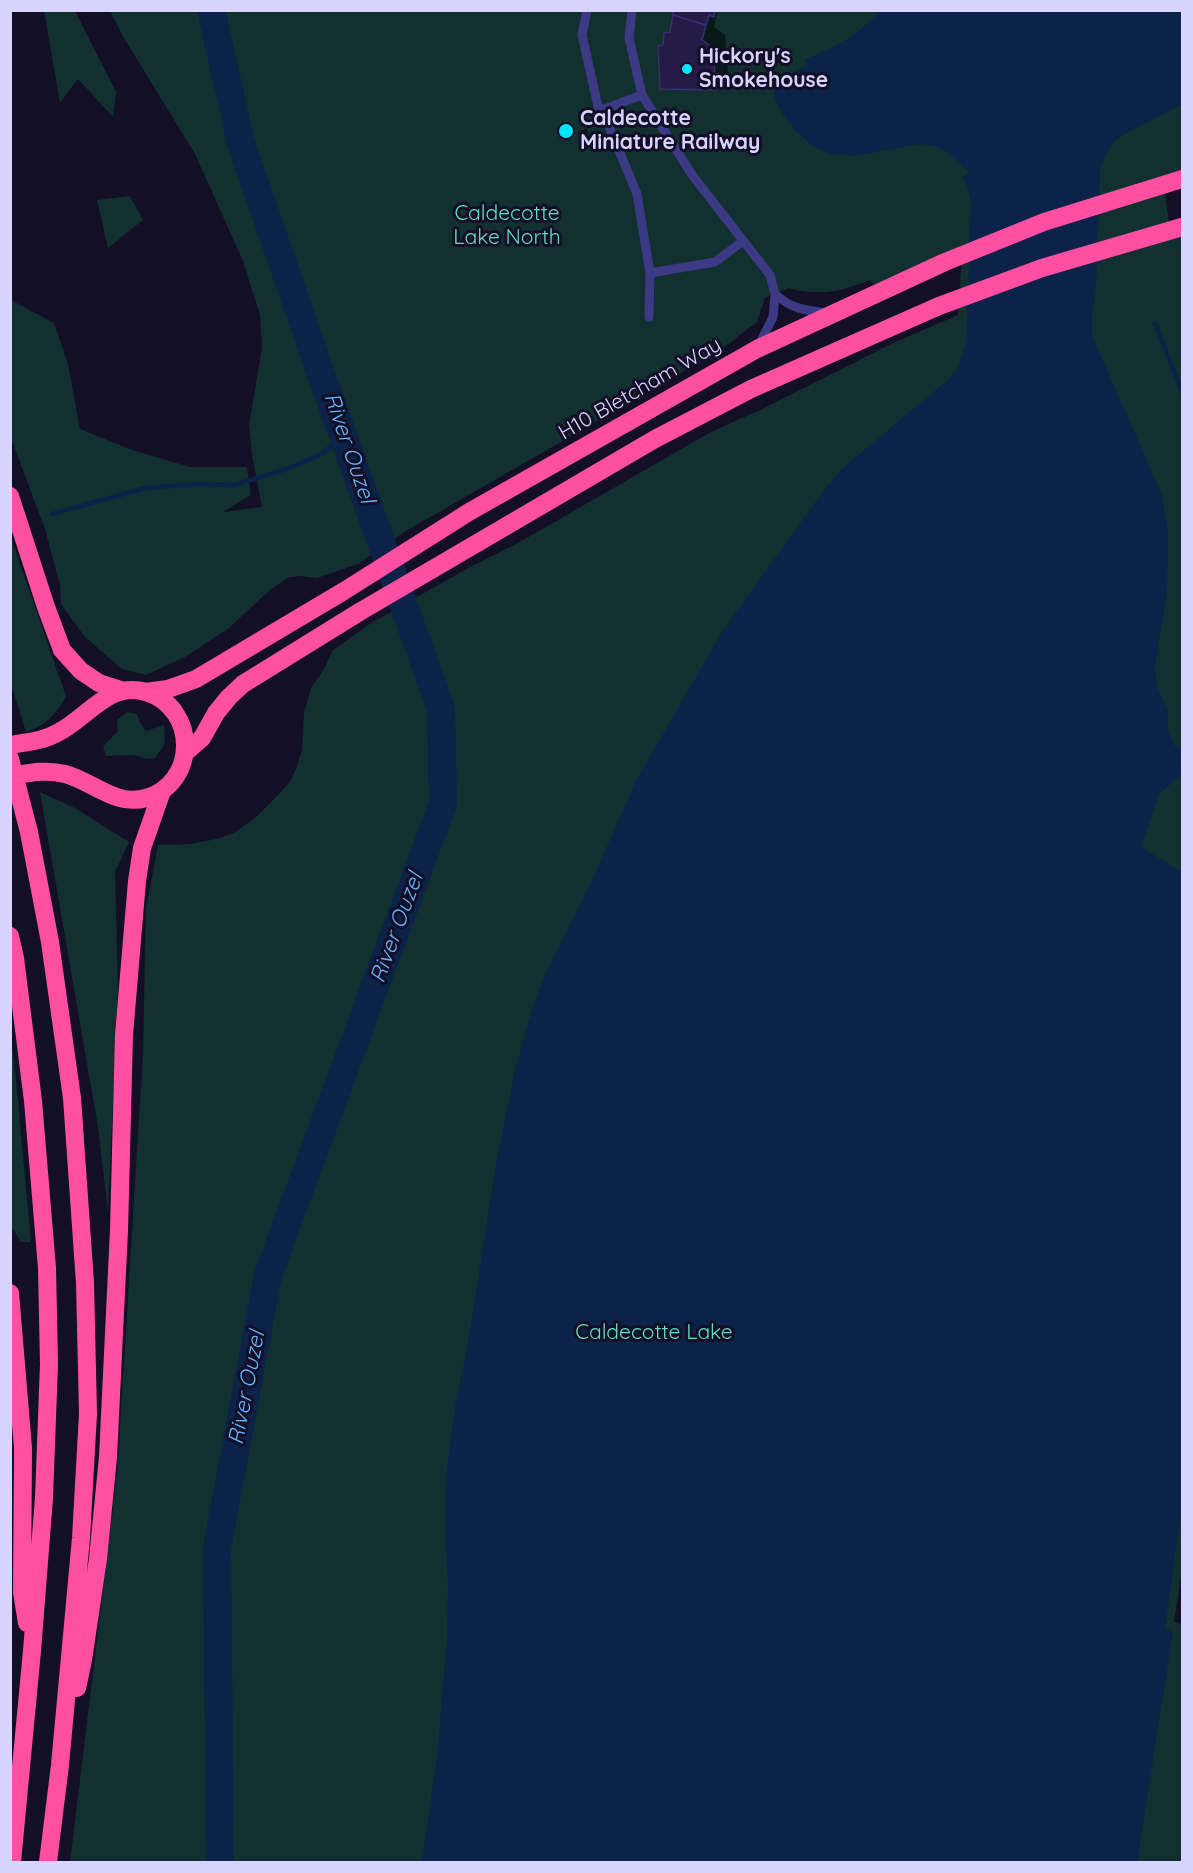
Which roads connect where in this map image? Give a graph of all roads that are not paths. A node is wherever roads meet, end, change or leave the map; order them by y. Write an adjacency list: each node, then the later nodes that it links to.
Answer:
1 (587, 10): 4 (lane)
2 (632, 10): 3 (lane)
3 (642, 95): 4 (lane); 7 (lane)
4 (599, 111): 8 (lane)
5 (1182, 179): 10 (highway, H10 Bletcham Way)
6 (1182, 227): 17 (highway)
7 (743, 241): 8 (lane); 9 (lane)
8 (650, 273): 11 (lane)
9 (775, 294): 10 (lane); 12 (lane)
10 (833, 313): 12 (highway, H10 Bletcham Way)
11 (648, 317)
12 (757, 349): 15 (highway, H10 Bletcham Way)
13 (10, 496): 14 (highway)
14 (124, 691): 15 (highway, H10 Bletcham Way); 16 (highway)
15 (146, 692): 17 (highway)
16 (10, 745)
17 (186, 752): 20 (highway)
18 (10, 759): 24 (highway, bridge)
19 (10, 776): 20 (highway)
20 (162, 791): 24 (highway)
21 (10, 936): 23 (highway)
22 (10, 1293): 23 (highway)
23 (32, 1651): 25 (highway)
24 (60, 1765): 26 (highway)
25 (12, 1863)
26 (48, 1863)

